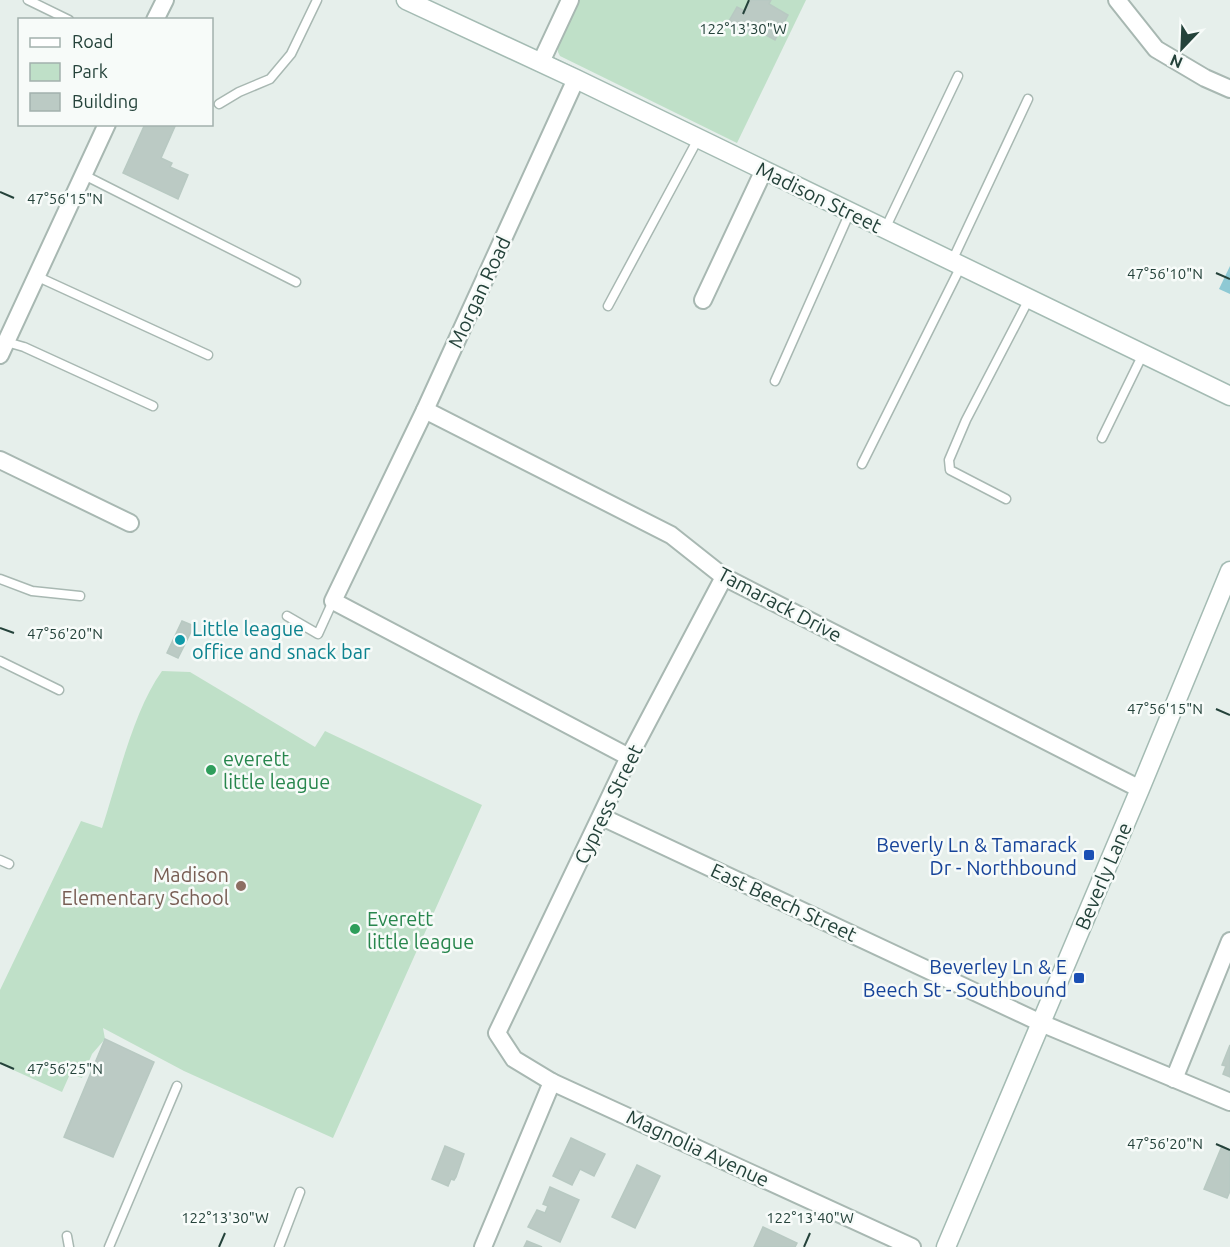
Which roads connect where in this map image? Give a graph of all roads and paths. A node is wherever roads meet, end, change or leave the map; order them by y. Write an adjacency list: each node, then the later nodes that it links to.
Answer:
1 (28, 0): 7 (lane)
2 (165, 0): 8 (street)
3 (317, 0): 10 (lane)
4 (406, 0): 12 (street, Madison Street)
5 (570, 0): 12 (street)
6 (1117, 0): 13 (street)
7 (65, 18)
8 (157, 18)
9 (292, 25): 10 (lane)
10 (303, 30): 15 (lane)
11 (957, 76): 21 (lane)
12 (576, 79): 17 (street, Madison Street); 34 (street, Morgan Road)
13 (1230, 89)
14 (1028, 99): 22 (lane)
15 (219, 104)
16 (106, 126): 19 (street)
17 (698, 138): 18 (street, Madison Street); 27 (lane)
18 (764, 170): 20 (street, Madison Street); 26 (street)
19 (84, 175): 23 (street); 24 (lane)
20 (850, 212): 21 (street, Madison Street); 31 (lane)
21 (885, 229): 22 (street, Madison Street)
22 (956, 264): 25 (street, Madison Street); 37 (lane)
23 (36, 276): 28 (street); 30 (lane)
24 (296, 282)
25 (1029, 299): 29 (street, Madison Street); 38 (lane)
26 (703, 300)
27 (608, 306)
28 (2, 345): 33 (lane)
29 (1143, 354): 32 (street, Madison Street); 35 (lane)
30 (208, 356)
31 (775, 381)
32 (1230, 396)
33 (153, 406)
34 (425, 410): 41 (street, Tamarack Drive); 44 (street, Morgan Road)
35 (1102, 438)
36 (0, 460): 39 (street)
37 (862, 464)
38 (1006, 499)
39 (130, 523)
40 (1230, 571): 49 (street, Beverly Lane)
41 (724, 577): 48 (street, Cypress Street); 49 (street, Tamarack Drive)
42 (0, 579): 43 (lane)
43 (80, 596)
44 (333, 602): 45 (lane); 48 (street)
45 (287, 616)
46 (0, 662): 47 (lane)
47 (60, 690)
48 (629, 757): 50 (street, Cypress Street)
49 (1140, 789): 53 (street, Beverly Lane)
50 (602, 817): 53 (street, East Beech Street); 54 (street, Cypress Street)
51 (1230, 941): 52 (street)
52 (1226, 964): 55 (street)
53 (1041, 1023): 55 (street, East Beech Street); 66 (street, Beverly Lane)
54 (497, 1033): 56 (street, Magnolia Avenue)
55 (1174, 1079): 58 (street, East Beech Street)
56 (552, 1082): 64 (street); 65 (street, Magnolia Avenue)
57 (177, 1086): 62 (lane)
58 (1230, 1102)
59 (300, 1192): 63 (lane)
60 (67, 1236): 61 (lane)
61 (69, 1247)
62 (109, 1247)
63 (279, 1247)
64 (483, 1247)
65 (912, 1247)
66 (946, 1247)

